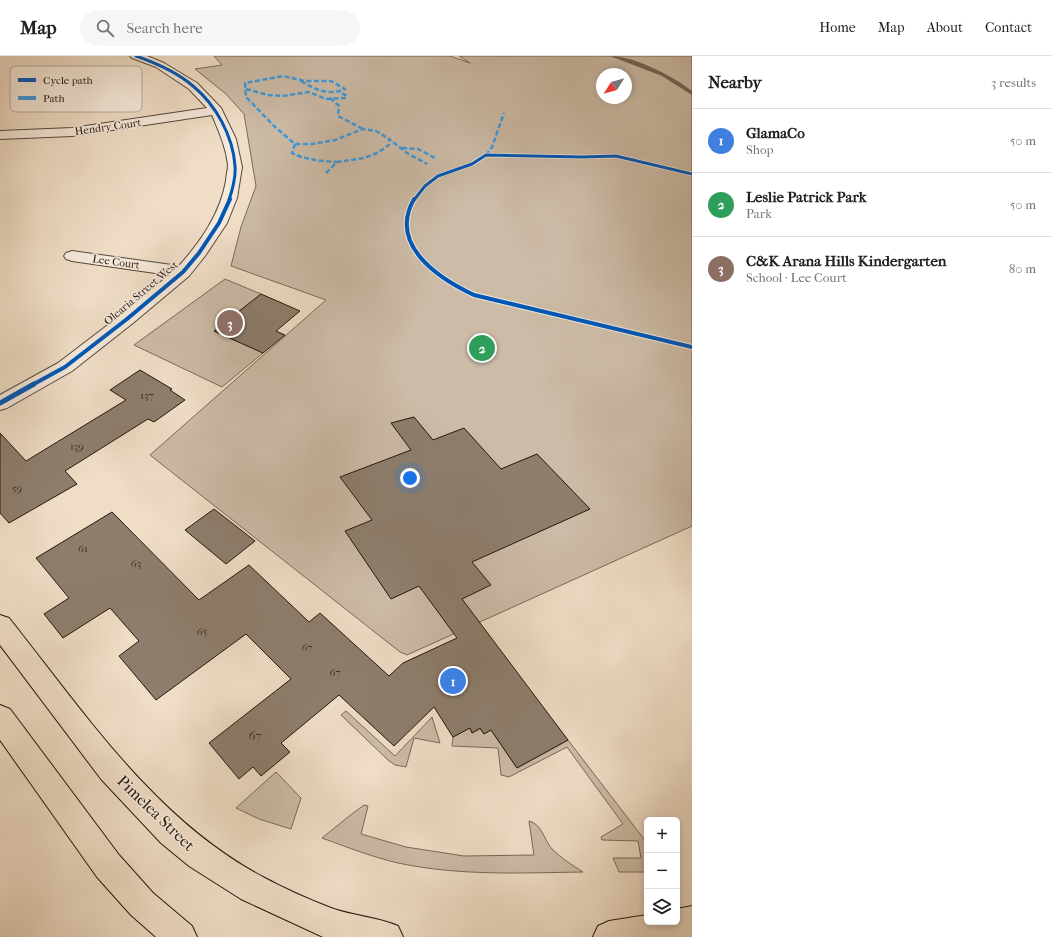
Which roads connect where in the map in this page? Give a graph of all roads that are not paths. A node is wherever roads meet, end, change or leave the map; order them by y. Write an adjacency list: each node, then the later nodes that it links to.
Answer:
1 (136, 56): 2 (street, Olearia Street West)
2 (216, 111): 3 (street, Hendry Court); 5 (street, Olearia Street West)
3 (0, 135)
4 (72, 256): 5 (street, Lee Court)
5 (183, 272): 6 (street, Olearia Street West)
6 (0, 403)
7 (0, 626): 11 (main road, Pimelea Street)
8 (0, 718): 10 (main road)
9 (692, 922): 12 (main road)
10 (181, 937)
11 (387, 937)
12 (610, 937)

